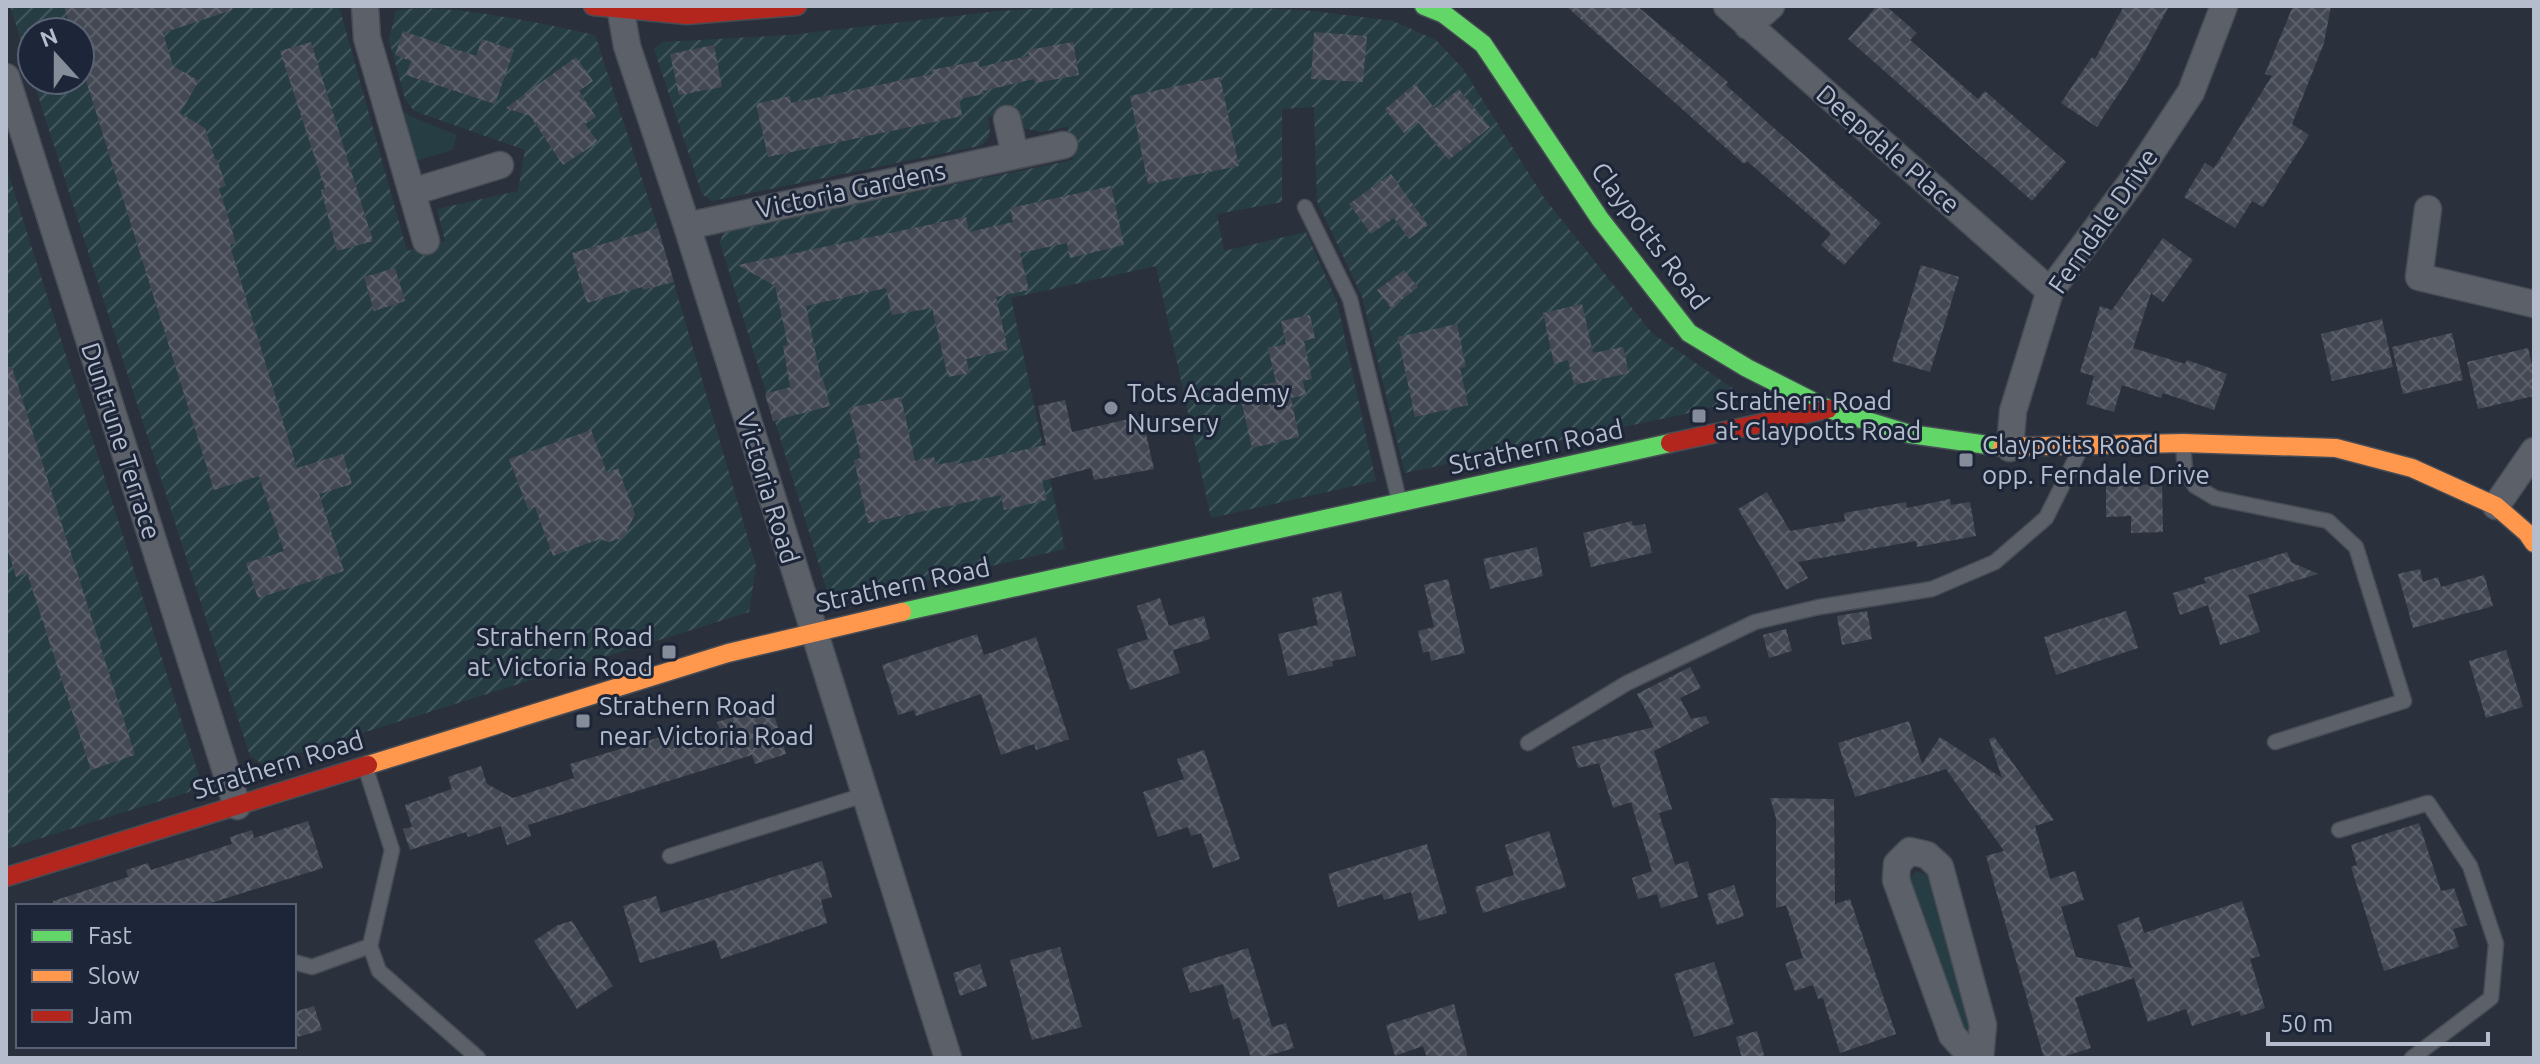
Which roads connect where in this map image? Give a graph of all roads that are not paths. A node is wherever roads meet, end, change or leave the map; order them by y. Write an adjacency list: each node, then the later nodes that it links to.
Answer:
1 (365, 6): 15 (street)
2 (593, 6): 8 (street)
3 (797, 6): 8 (street)
4 (1424, 6): 22 (street, Claypotts Road)
5 (1727, 6): 9 (street, Deepdale Place)
6 (1771, 6): 9 (street)
7 (2224, 6): 20 (street, Ferndale Drive)
8 (620, 8): 18 (street, Victoria Road)
9 (1748, 26): 20 (street, Deepdale Place)
10 (6, 77): 35 (street, Duntrune Terrace)
11 (1007, 119): 13 (street)
12 (1064, 145): 13 (street, Victoria Gardens)
13 (1015, 155): 18 (street, Victoria Gardens)
14 (500, 165): 15 (street)
15 (412, 192): 19 (street)
16 (1305, 207): 27 (lane)
17 (2428, 209): 21 (street)
18 (687, 226): 30 (street, Victoria Road)
19 (426, 241)
20 (2050, 291): 25 (street, Ferndale Drive)
21 (2534, 304)
22 (1828, 409): 25 (street, Claypotts Road); 27 (street, Strathern Road)
23 (2183, 443): 24 (street, Claypotts Road); 28 (street, Claypotts Road); 31 (lane)
24 (2081, 447): 25 (street, Claypotts Road); 32 (lane)
25 (2010, 448)
26 (2534, 451): 28 (street)
27 (1400, 504): 30 (street, Strathern Road)
28 (2496, 506): 29 (street, Claypotts Road)
29 (2532, 535)
30 (813, 631): 33 (street, Strathern Road); 34 (street, Victoria Road)
31 (2275, 742)
32 (1528, 743)
33 (365, 766): 35 (street, Strathern Road); 39 (lane)
34 (864, 795): 37 (lane); 42 (street, Victoria Road)
35 (237, 806): 38 (street, Strathern Road)
36 (2339, 830): 45 (lane)
37 (670, 856)
38 (6, 877)
39 (370, 946): 40 (lane); 41 (lane)
40 (296, 963)
41 (478, 1058)
42 (948, 1058)
43 (1973, 1058): 44 (street)
44 (1980, 1058)
45 (2412, 1058)

